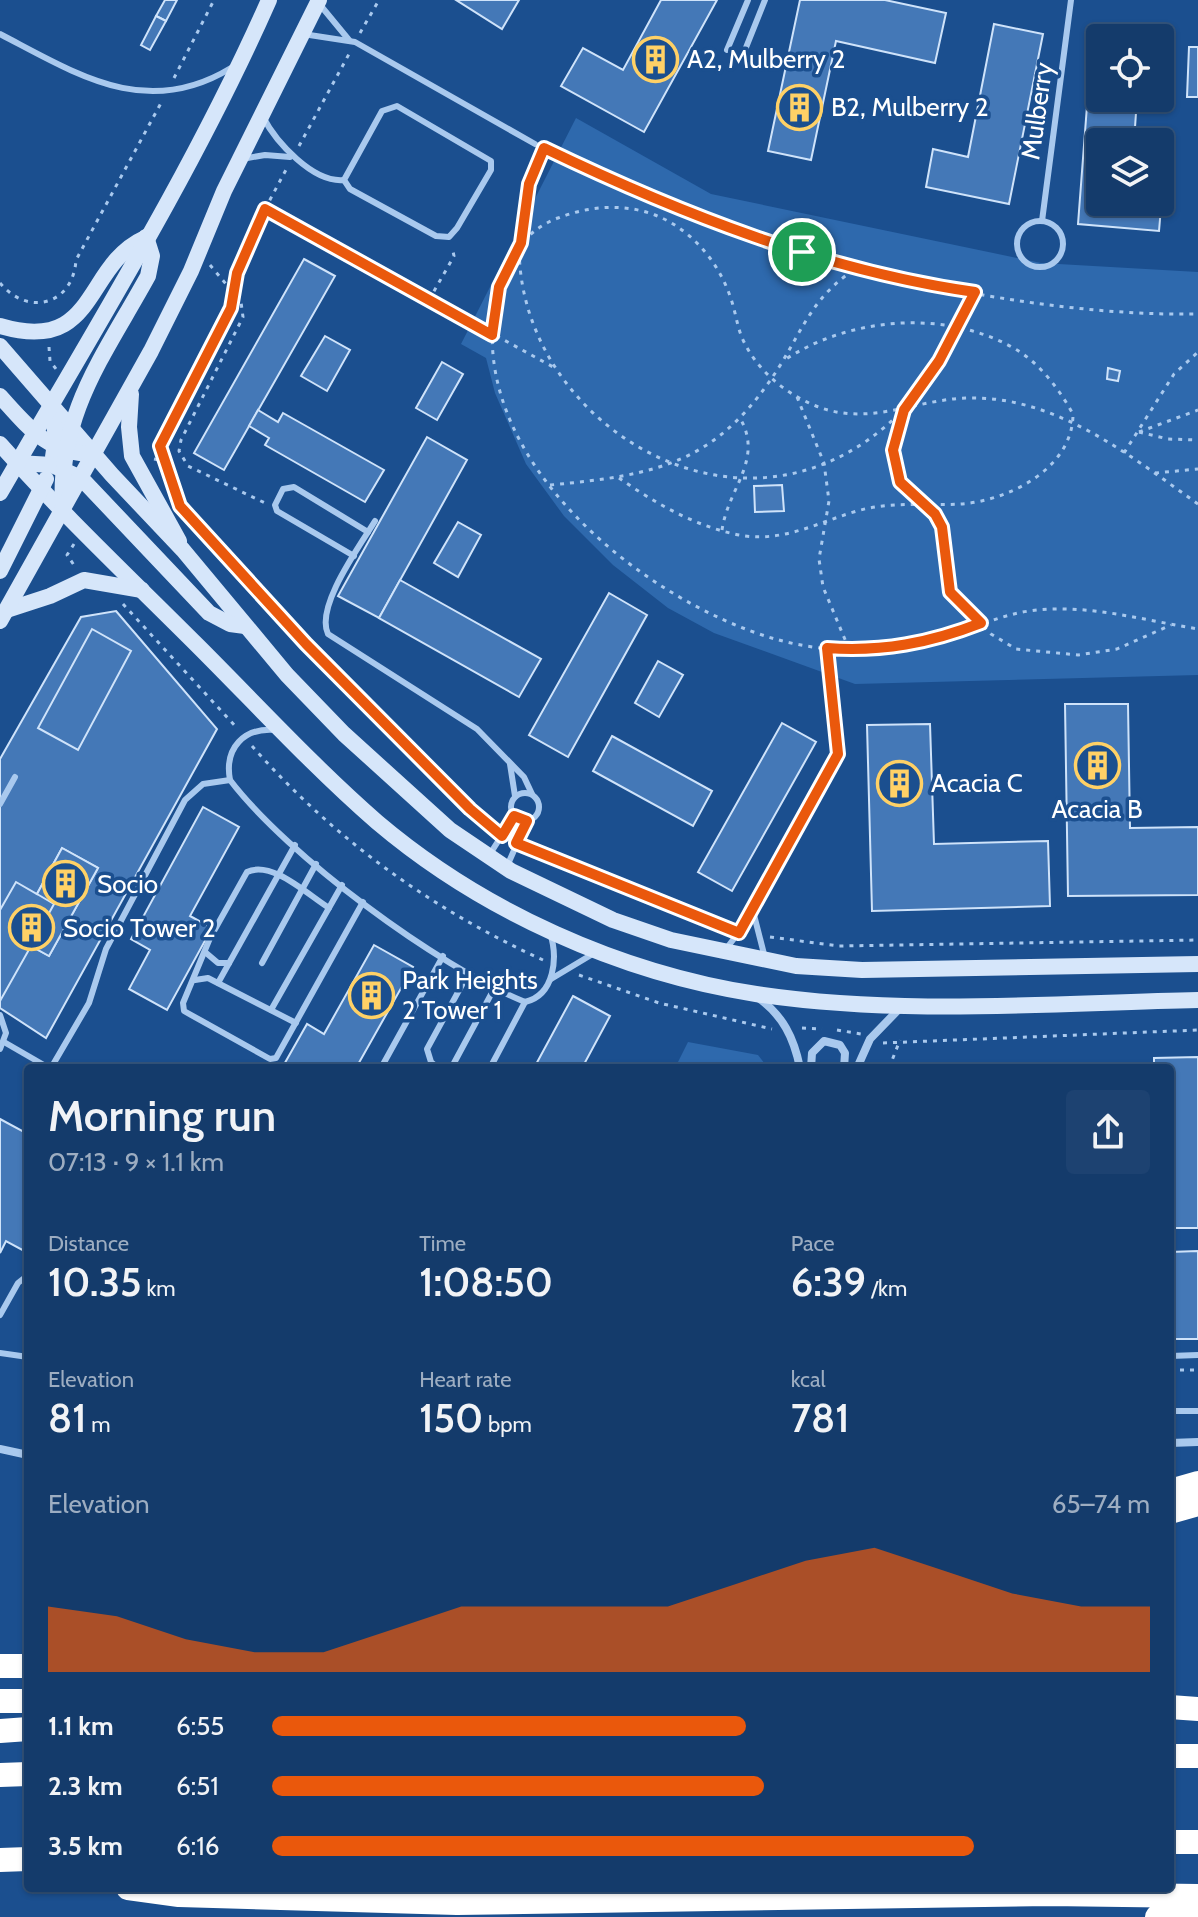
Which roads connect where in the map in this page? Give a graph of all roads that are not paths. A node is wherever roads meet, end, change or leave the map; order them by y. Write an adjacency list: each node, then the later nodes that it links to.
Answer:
1 (269, 0): 11 (main road)
2 (748, 0): 9 (lane)
3 (765, 0): 10 (lane)
4 (318, 1): 7 (main road); 8 (lane)
5 (1072, 2): 17 (lane, Mulberry)
6 (0, 34): 11 (lane)
7 (301, 34): 8 (lane); 12 (main road)
8 (352, 41): 13 (lane)
9 (727, 50)
10 (743, 55)
11 (241, 62): 18 (main road)
12 (261, 114): 14 (lane); 15 (main road)
13 (535, 144)
14 (293, 157): 15 (lane); 16 (lane)
15 (239, 160): 21 (main road)
16 (344, 180): 16 (lane)
17 (1042, 221): 17 (lane)
18 (146, 237): 19 (main road); 23 (main road); 24 (main road)
19 (0, 326)
20 (0, 346): 23 (main road)
21 (132, 386): 27 (main road); 36 (main road)
22 (0, 396): 25 (main road)
23 (51, 404): 24 (main road); 25 (main road); 28 (main road)
24 (69, 425): 27 (main road); 28 (main road)
25 (34, 434): 28 (main road); 29 (main road)
26 (0, 444): 29 (main road)
27 (94, 454): 28 (main road); 30 (main road); 36 (main road)
28 (58, 458): 29 (main road); 30 (main road); 31 (main road); 33 (main road)
29 (18, 463): 31 (main road); 32 (main road)
30 (81, 478): 33 (main road); 41 (main road)
31 (41, 488): 33 (main road); 38 (main road)
32 (0, 493)
33 (63, 511): 39 (main road); 40 (main road)
34 (375, 521): 35 (lane)
35 (368, 532): 37 (lane); 37 (lane)
36 (183, 550): 41 (main road)
37 (354, 556): 43 (lane)
38 (0, 571)
39 (143, 591): 40 (main road); 42 (main road)
40 (3, 615)
41 (245, 626): 53 (main road)
42 (282, 731): 45 (lane); 62 (main road)
43 (510, 764): 47 (lane); 48 (lane)
44 (15, 777): 49 (lane)
45 (230, 780): 52 (lane); 86 (lane)
46 (825, 781): 61 (lane)
47 (532, 794): 48 (lane); 51 (lane)
48 (515, 796): 50 (lane)
49 (0, 804)
50 (514, 816): 51 (lane); 53 (lane)
51 (527, 821): 55 (lane)
52 (295, 845): 54 (lane); 56 (lane)
53 (489, 856): 55 (main road)
54 (316, 864): 57 (lane); 58 (lane)
55 (511, 871): 65 (main road)
56 (276, 874): 58 (lane); 64 (lane); 68 (lane)
57 (342, 885): 59 (lane); 60 (lane)
58 (302, 891): 60 (lane); 69 (lane)
59 (363, 902): 66 (lane); 82 (lane)
60 (329, 908): 80 (lane)
61 (753, 911): 65 (lane); 67 (lane)
62 (548, 930): 63 (main road); 72 (lane)
63 (598, 951): 72 (lane); 76 (main road)
64 (205, 952): 68 (lane); 73 (lane)
65 (724, 952): 67 (main road)
66 (443, 956): 71 (lane); 87 (lane)
67 (767, 961): 70 (main road)
68 (229, 963): 74 (lane)
69 (262, 963)
70 (1198, 964)
71 (469, 972): 75 (lane); 88 (lane)
72 (551, 979): 78 (lane)
73 (193, 981): 74 (lane); 82 (lane)
74 (218, 983): 80 (lane)
75 (495, 987): 78 (lane); 84 (lane)
76 (753, 994): 79 (main road); 90 (street)
77 (1198, 1000): 79 (main road)
78 (525, 1002): 89 (lane)
79 (903, 1005): 93 (street)
80 (271, 1010): 82 (lane)
81 (0, 1015): 83 (lane)
82 (296, 1023)
83 (2, 1046): 85 (lane)
84 (454, 1063)
85 (41, 1064)
86 (52, 1064)
87 (383, 1064)
88 (433, 1064)
89 (492, 1064)
90 (799, 1064)
91 (811, 1064): 92 (street)
92 (844, 1064)
93 (859, 1064)
94 (24, 1278): 95 (lane)
95 (0, 1315)
96 (0, 1353): 98 (lane)
97 (1198, 1355): 99 (lane)
98 (24, 1356)
99 (1174, 1356)
100 (1174, 1411): 101 (lane)
101 (1198, 1411)
102 (1198, 1442): 103 (street)
103 (1174, 1443)
104 (0, 1449): 105 (street)
105 (24, 1454)
106 (1198, 1483): 107 (highway)
107 (1174, 1490)
108 (1198, 1504): 109 (highway)
109 (1174, 1511)
110 (0, 1666): 111 (highway)
111 (24, 1666)
112 (0, 1701): 113 (highway)
113 (24, 1701)
114 (1174, 1707): 115 (highway)
115 (1198, 1709)
116 (24, 1729): 117 (highway)
117 (0, 1731)
118 (1174, 1756): 119 (highway)
119 (1198, 1756)
120 (24, 1774): 121 (highway)
121 (0, 1775)
122 (1174, 1842): 123 (highway)
123 (1198, 1842)
124 (24, 1859): 125 (highway)
125 (0, 1860)
126 (157, 1892): 127 (highway)
127 (1198, 1896)
128 (1198, 1913): 129 (highway)
129 (1157, 1917)

